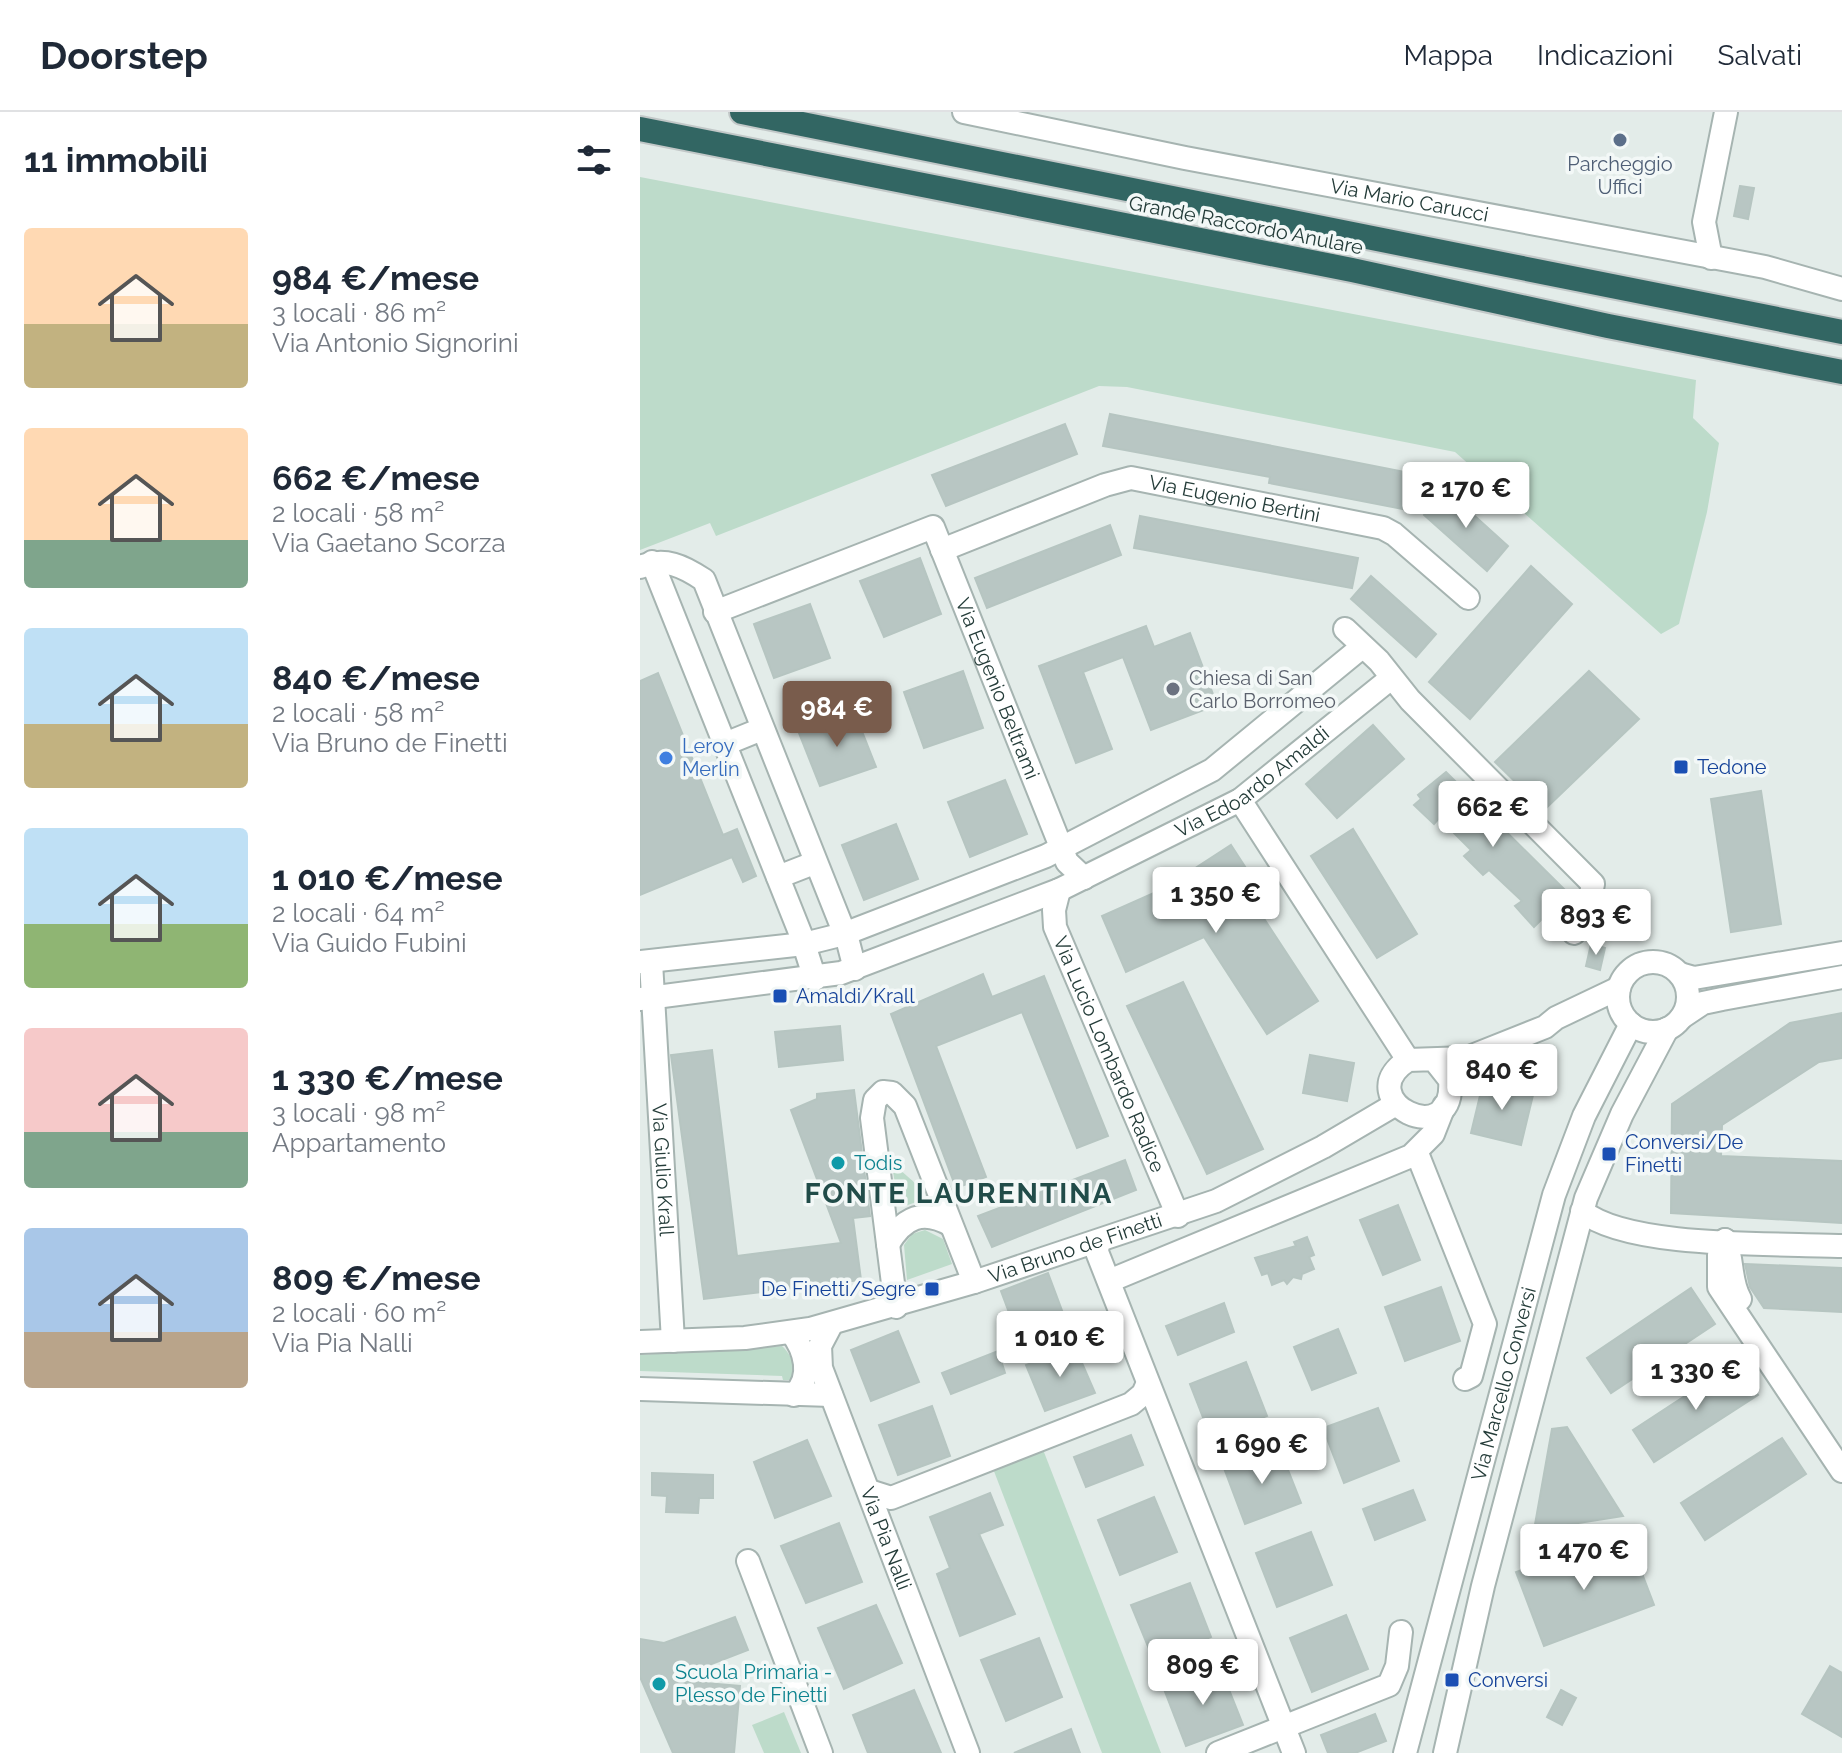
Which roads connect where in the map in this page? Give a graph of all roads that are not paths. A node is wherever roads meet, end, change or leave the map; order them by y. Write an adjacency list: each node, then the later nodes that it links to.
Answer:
1 (742, 112): 7 (highway, Grande Raccordo Anulare)
2 (964, 112): 5 (street, Via Mario Carucci)
3 (1726, 112): 5 (street)
4 (640, 129): 8 (highway, Grande Raccordo Anulare)
5 (1711, 258): 6 (street, Via Mario Carucci)
6 (1842, 289)
7 (1842, 332)
8 (1842, 372)
9 (942, 550): 11 (street, Via Eugenio Bertini); 12 (street, Via Eugenio Beltrami); 19 (street, Via Eugenio Beltrami)
10 (646, 564): 12 (street); 17 (street)
11 (1468, 598)
12 (715, 612): 16 (street)
13 (1345, 629): 14 (street)
14 (1362, 647): 15 (street); 19 (street, Via Edoardo Amaldi)
15 (1390, 679): 18 (street, Via Edoardo Amaldi); 25 (street)
16 (762, 729): 17 (street); 20 (street)
17 (725, 744): 22 (street)
18 (1240, 800): 23 (street, Via Edoardo Amaldi); 40 (street)
19 (1062, 849): 21 (street, Via Edoardo Amaldi); 23 (street)
20 (814, 863): 22 (street); 26 (street)
21 (1026, 864): 24 (street); 26 (street, Via Edoardo Amaldi)
22 (778, 877): 27 (street)
23 (1084, 878): 24 (street, Via Edoardo Amaldi)
24 (1049, 894): 30 (street, Via Edoardo Amaldi); 47 (street, Via Lucio Lombardo Radice)
25 (1574, 933)
26 (844, 934): 27 (street, Via Edoardo Amaldi); 30 (street)
27 (804, 944): 29 (street, Via Edoardo Amaldi); 33 (street)
28 (1842, 953): 31 (street)
29 (645, 962): 35 (street, Via Edoardo Amaldi)
30 (855, 969): 33 (street, Via Edoardo Amaldi)
31 (1680, 974): 34 (street); 37 (street)
32 (1842, 977): 37 (street)
33 (815, 979): 35 (street, Via Edoardo Amaldi)
34 (1619, 988): 36 (street); 38 (street)
35 (646, 999): 58 (street, Via Giulio Krall)
36 (1627, 1020): 37 (street); 38 (street); 75 (street, Via Marcello Conversi)
37 (1674, 1023): 46 (street, Via Marcello Conversi)
38 (1547, 1026): 39 (street)
39 (1467, 1058): 41 (street); 42 (street)
40 (1408, 1060): 41 (street); 43 (street)
41 (1435, 1061): 42 (street)
42 (1450, 1080): 44 (street)
43 (1396, 1104): 44 (street); 47 (street, Via Bruno de Finetti)
44 (1444, 1106): 45 (street)
45 (1417, 1153): 53 (street, Via Bruno de Finetti); 60 (street)
46 (1582, 1211): 49 (street); 76 (street, Via Marcello Conversi)
47 (1178, 1216): 50 (street, Via Bruno de Finetti)
48 (951, 1225): 51 (street); 51 (street); 54 (street)
49 (1725, 1240): 52 (street); 65 (street); 66 (street)
50 (1098, 1243): 53 (street); 54 (street, Via Bruno de Finetti)
51 (888, 1244): 55 (street)
52 (1842, 1246)
53 (1109, 1281): 61 (street)
54 (974, 1282): 55 (street, Via Bruno de Finetti)
55 (896, 1307): 56 (street, Via Bruno de Finetti)
56 (831, 1325): 57 (street, Via Bruno de Finetti); 64 (street, Via Pia Nalli)
57 (791, 1332): 58 (street, Via Bruno de Finetti); 63 (street)
58 (673, 1341): 59 (street, Via Bruno de Finetti)
59 (640, 1342)
60 (1465, 1379)
61 (1147, 1385): 67 (street); 70 (street)
62 (640, 1389): 63 (street)
63 (794, 1395): 64 (street)
64 (831, 1395): 67 (street, Via Pia Nalli)
65 (1842, 1462)
66 (1842, 1471)
67 (869, 1491): 72 (street, Via Pia Nalli)
68 (748, 1561): 71 (street)
69 (1401, 1632): 70 (street)
70 (1284, 1728): 73 (street); 74 (street)
71 (821, 1753)
72 (968, 1753)
73 (1218, 1753)
74 (1294, 1753)
75 (1405, 1753)
76 (1445, 1753)

